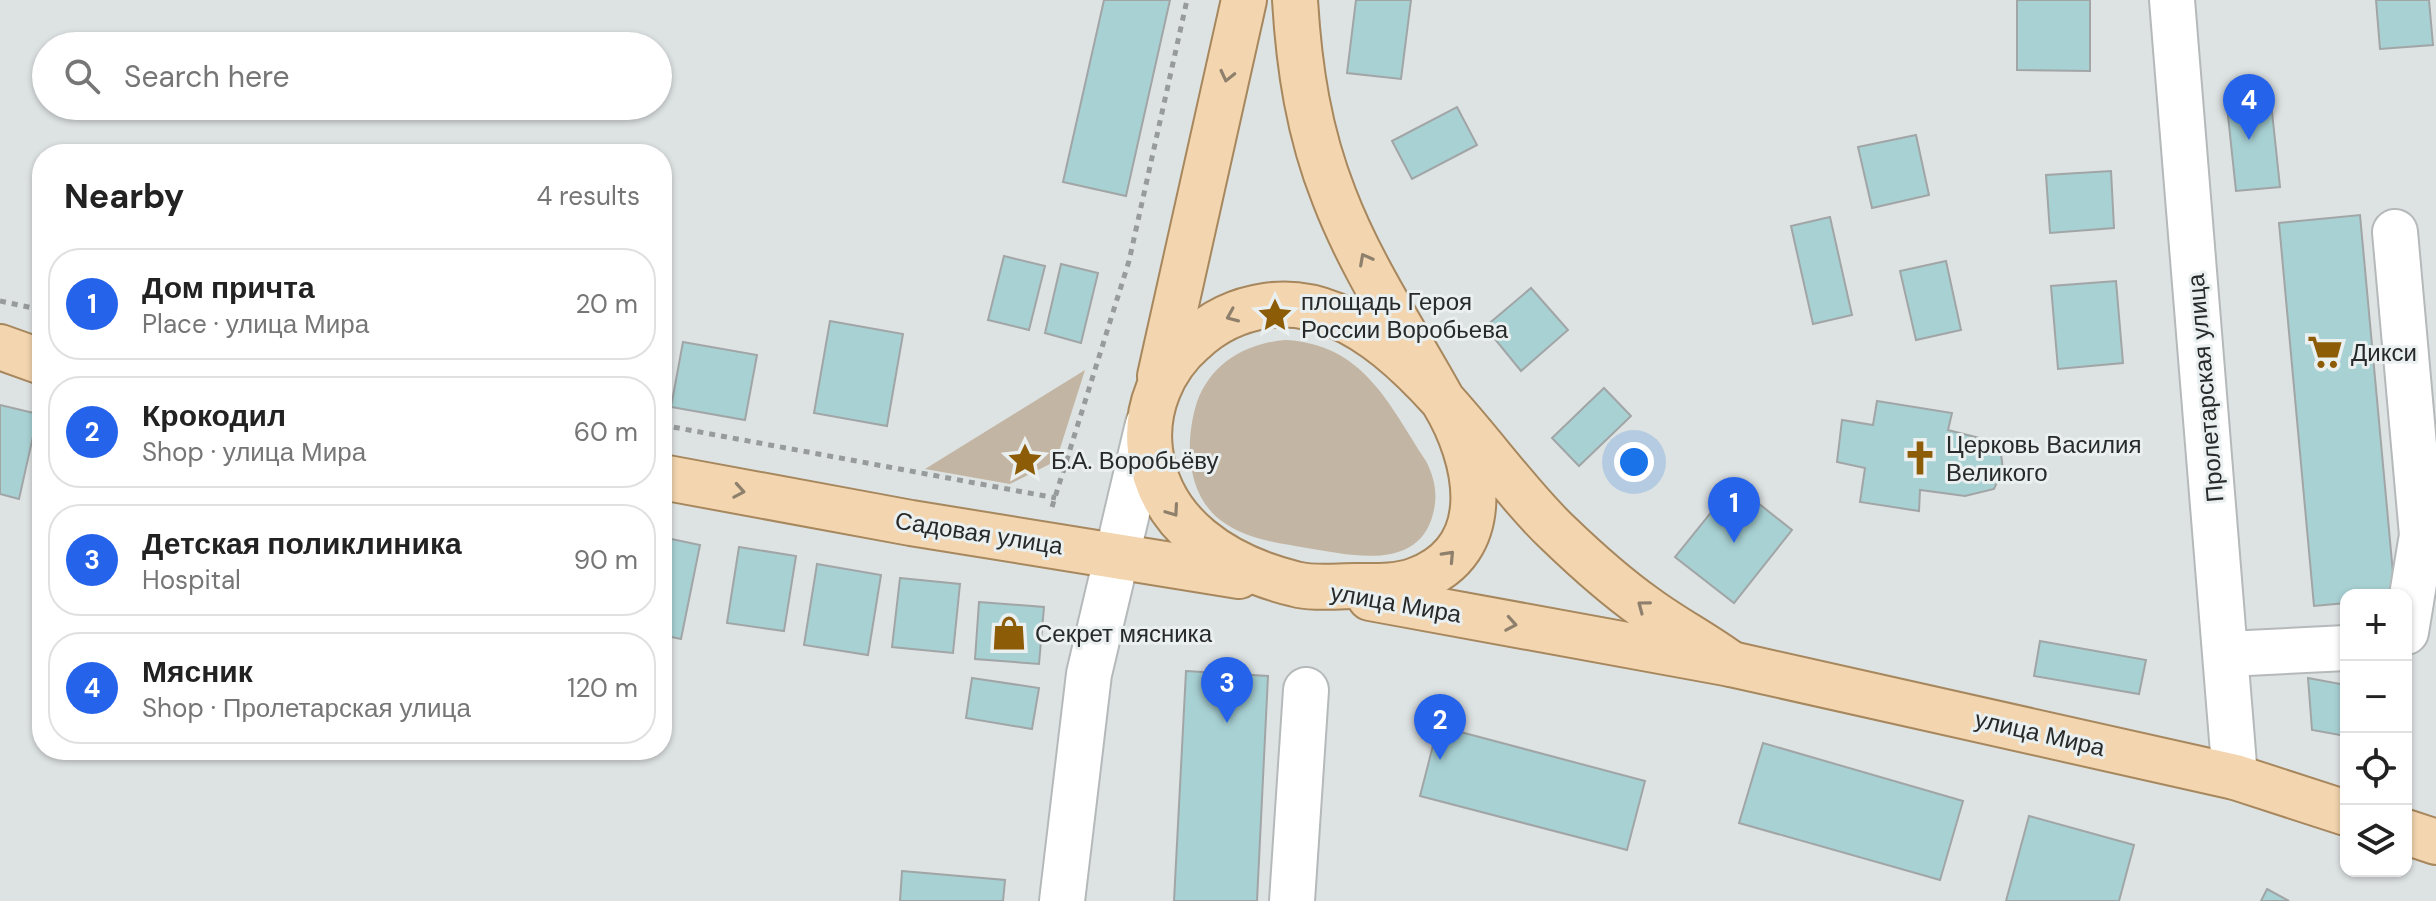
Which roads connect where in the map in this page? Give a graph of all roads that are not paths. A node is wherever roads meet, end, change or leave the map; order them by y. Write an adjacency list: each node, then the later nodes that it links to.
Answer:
1 (1244, 0): 7 (main road, one-way to 7)
2 (1295, 0): 8 (main road, one-way to 2)
3 (2172, 0): 14 (street, Пролетарская улица)
4 (2395, 232): 12 (street)
5 (0, 347): 6 (main road)
6 (32, 358)
7 (1155, 401): 8 (main road, one-way to 7); 10 (street); 11 (main road, one-way to 11)
8 (1443, 401): 11 (main road, one-way to 8); 15 (main road, улица Мира, one-way to 8)
9 (672, 479): 10 (main road, Садовая улица, one-way to 10)
10 (1115, 555): 11 (main road, Садовая улица); 21 (street)
11 (1296, 585): 15 (main road, улица Мира, one-way to 15)
12 (2412, 596)
13 (2340, 648): 14 (street)
14 (2227, 654): 17 (street, Пролетарская улица)
15 (1731, 664): 17 (main road, улица Мира)
16 (1306, 690): 22 (street)
17 (2235, 777): 18 (main road, улица Мира)
18 (2340, 811)
19 (2412, 834): 20 (main road)
20 (2436, 842)
21 (1062, 901)
22 (1292, 901)

